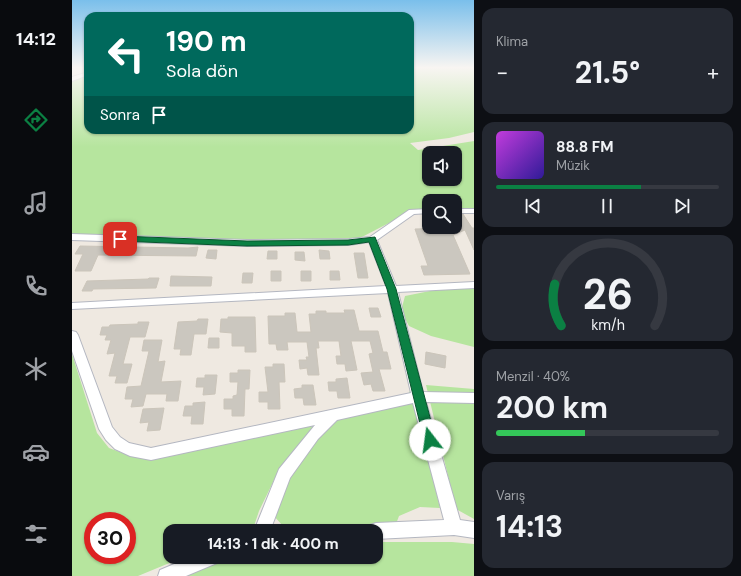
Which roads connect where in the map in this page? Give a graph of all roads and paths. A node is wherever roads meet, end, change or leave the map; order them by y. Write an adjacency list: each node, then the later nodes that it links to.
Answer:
1 (422, 211): 5 (street)
2 (462, 211): 3 (street)
3 (474, 211)
4 (72, 237): 5 (street)
5 (372, 239): 7 (street)
6 (474, 285): 7 (street)
7 (392, 289): 8 (street); 10 (street)
8 (72, 306)
9 (72, 335): 12 (street)
10 (418, 396): 11 (street); 12 (street); 14 (street)
11 (474, 398)
12 (333, 415): 13 (street)
13 (265, 524)
14 (454, 527): 15 (street); 16 (street)
15 (474, 530)
16 (383, 532)
17 (194, 564): 18 (street)
18 (166, 576)

